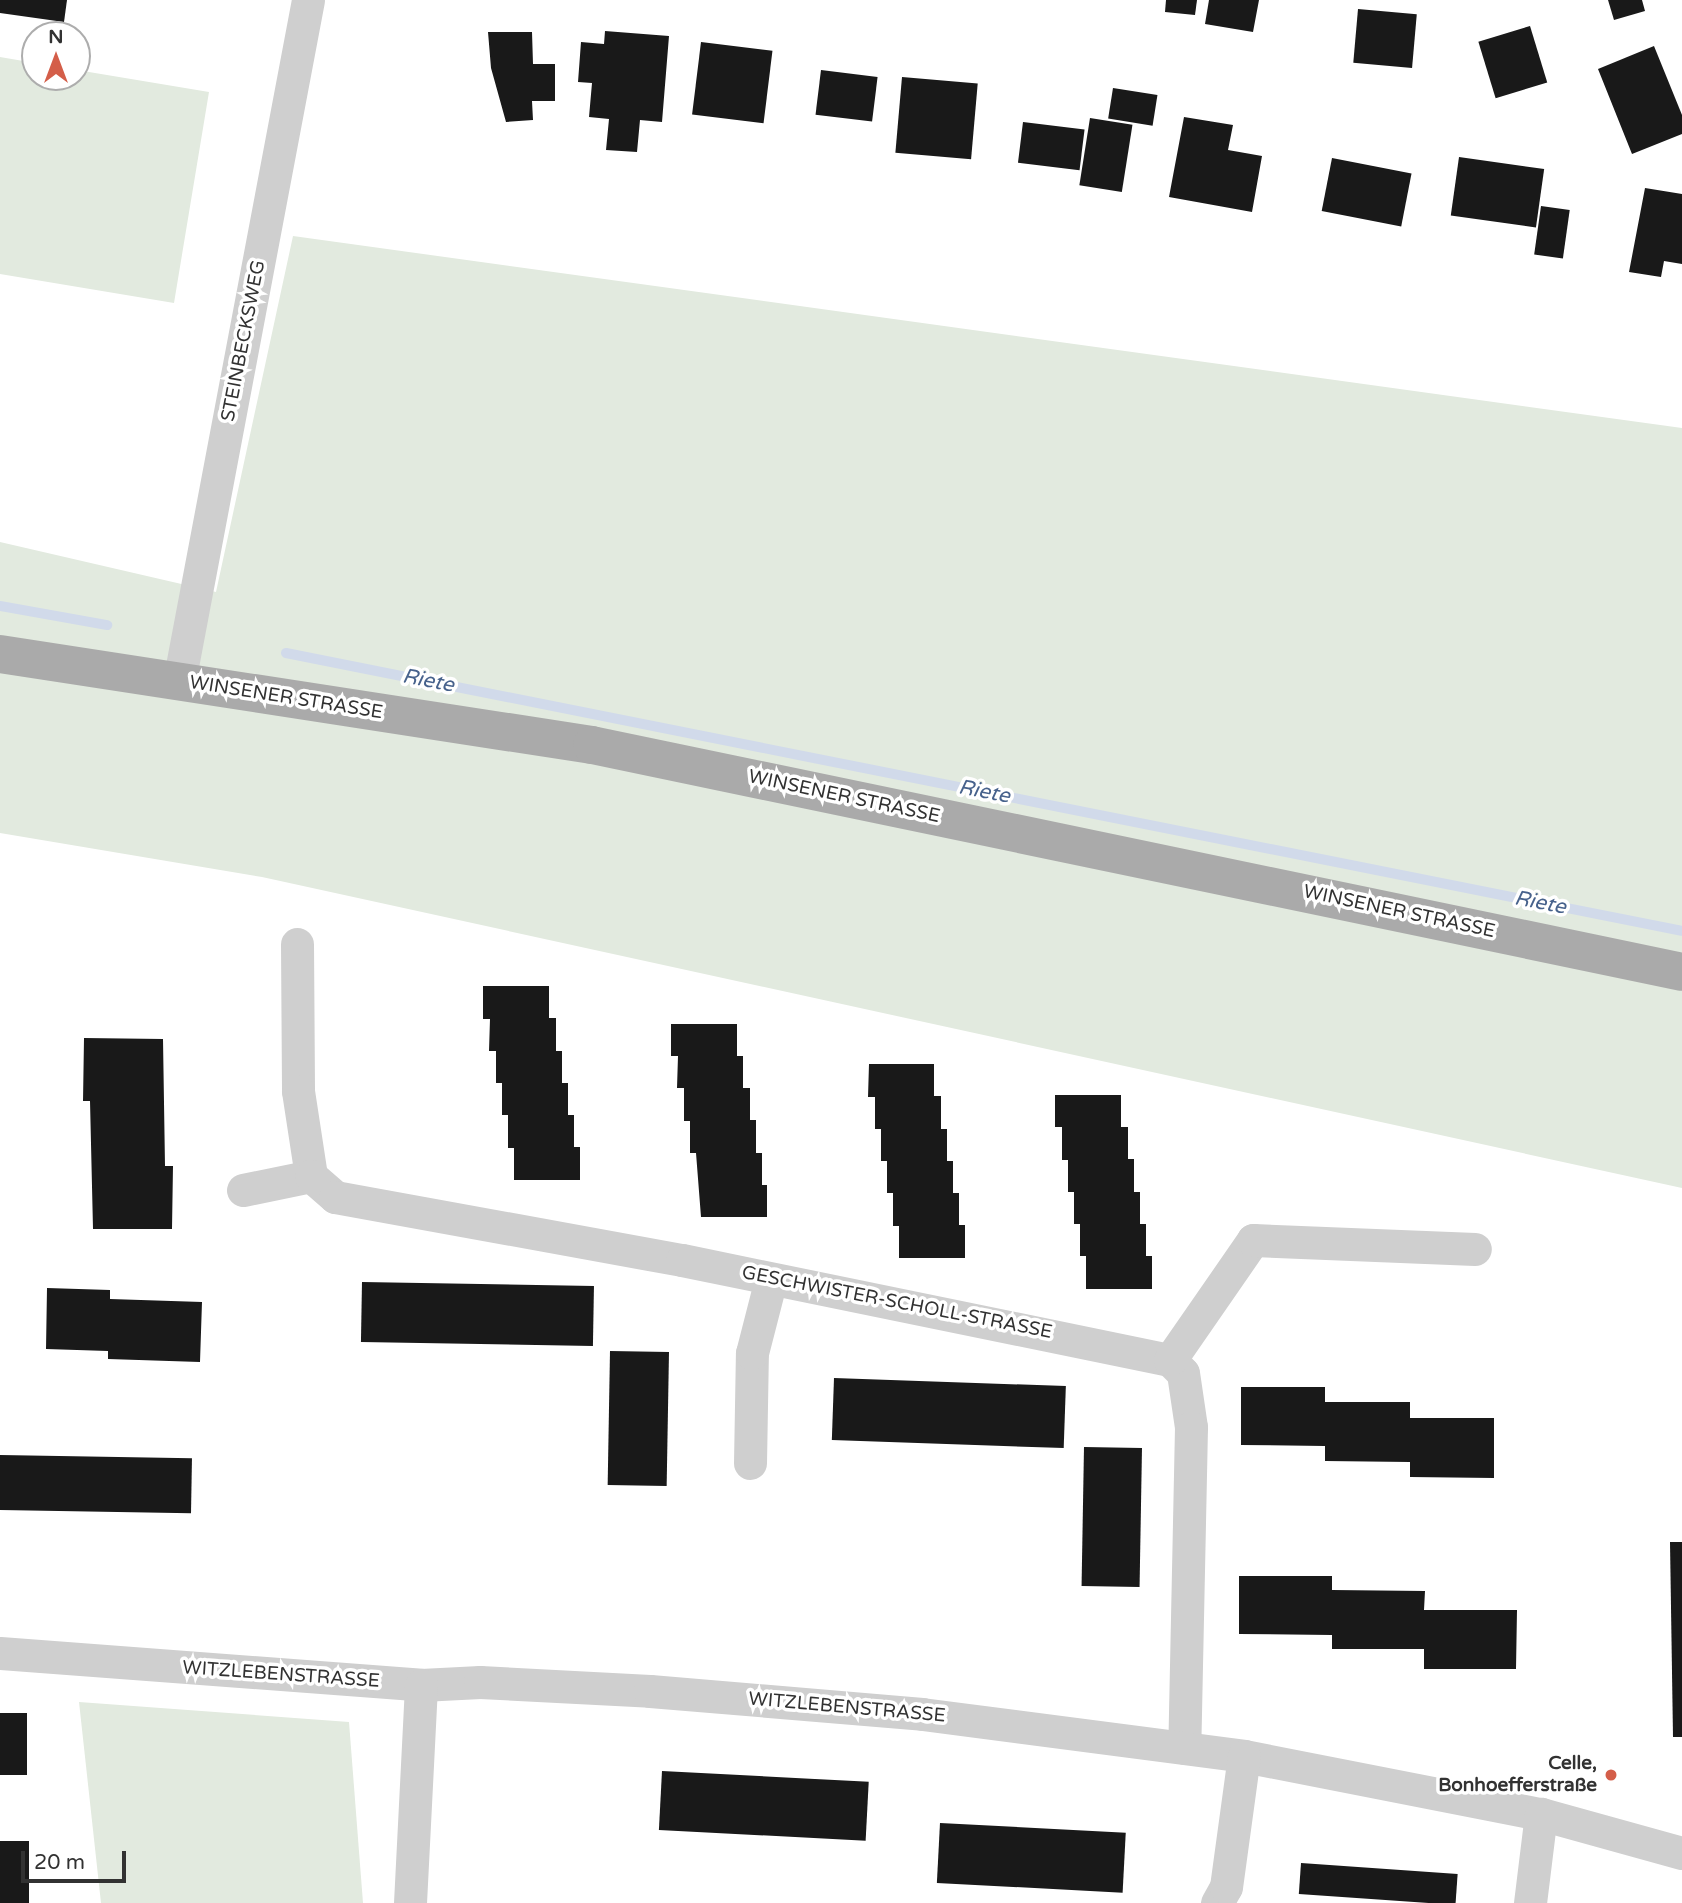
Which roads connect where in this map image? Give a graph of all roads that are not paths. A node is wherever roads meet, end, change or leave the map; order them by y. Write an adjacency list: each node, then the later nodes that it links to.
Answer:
1 (308, 0): 3 (street, STEINBECKSWEG)
2 (0, 654): 3 (main road, WINSENER STRASSE)
3 (179, 682): 5 (main road, WINSENER STRASSE)
4 (298, 944): 6 (street)
5 (1682, 972)
6 (311, 1176): 7 (street); 9 (street, GESCHWISTER-SCHOLL-STRASSE)
7 (243, 1190)
8 (1475, 1250): 10 (street)
9 (771, 1279): 10 (street, GESCHWISTER-SCHOLL-STRASSE); 11 (street)
10 (1170, 1360): 14 (street)
11 (750, 1463)
12 (0, 1653): 13 (street, WITZLEBENSTRASSE)
13 (421, 1685): 14 (street, WITZLEBENSTRASSE); 18 (street)
14 (1184, 1748): 15 (street, WITZLEBENSTRASSE)
15 (1244, 1756): 16 (street, WITZLEBENSTRASSE); 19 (street)
16 (1541, 1814): 17 (street, WITZLEBENSTRASSE); 20 (street)
17 (1682, 1853)
18 (410, 1903)
19 (1217, 1903)
20 (1530, 1903)

